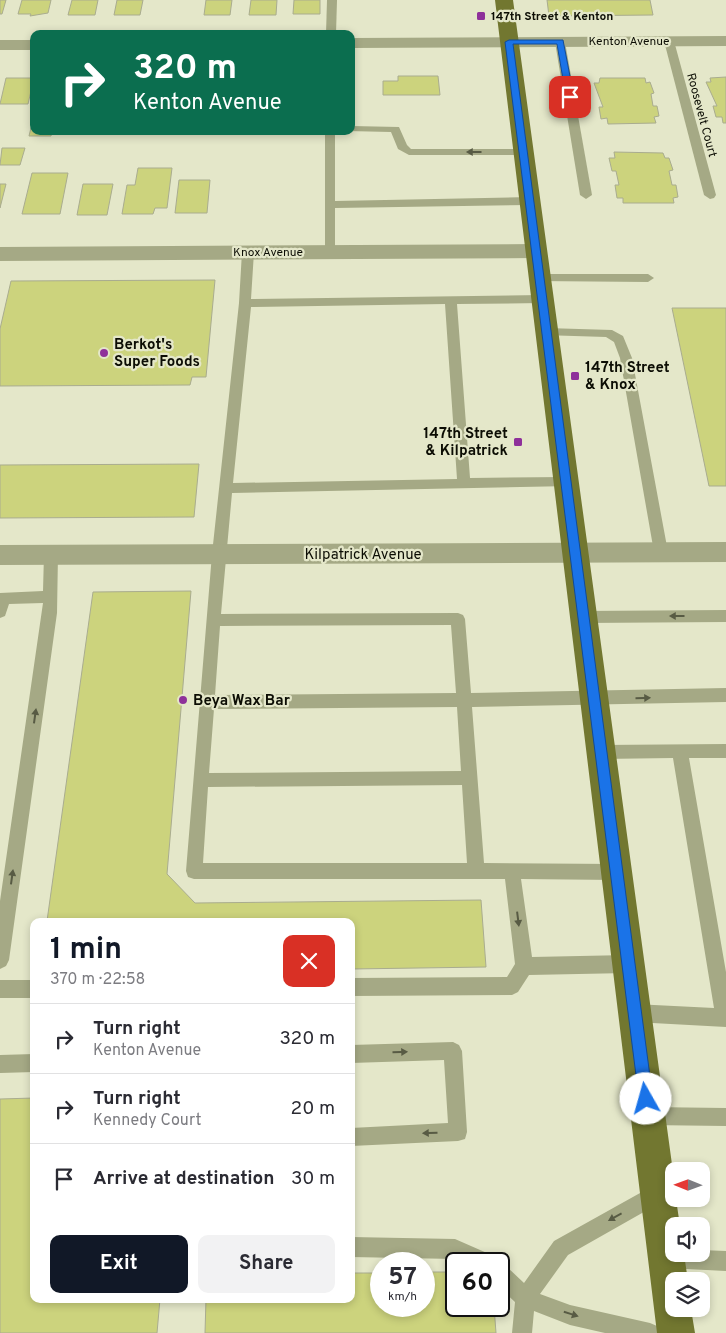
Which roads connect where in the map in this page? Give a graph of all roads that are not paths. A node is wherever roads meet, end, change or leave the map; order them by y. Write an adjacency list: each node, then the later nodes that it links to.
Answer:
1 (332, 0): 3 (lane)
2 (504, 0): 6 (main road)
3 (331, 30)
4 (669, 41): 5 (street, Kenton Avenue); 7 (street, Kenton Avenue); 15 (lane, Roosevelt Court)
5 (726, 41)
6 (509, 42): 7 (street, Kenton Avenue); 8 (street, Kenton Avenue); 13 (main road)
7 (560, 42): 14 (lane)
8 (355, 43)
9 (0, 45): 10 (street)
10 (30, 45)
11 (355, 129): 13 (lane, one-way to 11)
12 (330, 135): 17 (lane)
13 (523, 152): 16 (main road)
14 (586, 195)
15 (710, 195)
16 (530, 201): 17 (lane); 18 (main road)
17 (328, 205): 20 (lane)
18 (536, 251): 20 (street, Knox Avenue); 23 (main road)
19 (248, 252): 20 (street, Knox Avenue); 21 (street, Knox Avenue); 25 (lane)
20 (329, 252)
21 (0, 254)
22 (648, 278): 23 (lane)
23 (541, 289): 24 (lane); 26 (main road)
24 (450, 300): 25 (lane); 27 (lane)
25 (245, 303): 29 (lane)
26 (546, 332): 28 (main road); 30 (lane)
27 (464, 482): 28 (lane); 29 (lane)
28 (566, 482): 32 (main road)
29 (226, 488): 35 (lane)
30 (661, 552): 31 (street, Kilpatrick Avenue); 32 (street, Kilpatrick Avenue)
31 (726, 552)
32 (575, 553): 35 (street, Kilpatrick Avenue); 39 (main road)
33 (0, 554): 34 (street, Kilpatrick Avenue)
34 (51, 554): 35 (street, Kilpatrick Avenue); 36 (lane)
35 (219, 554): 40 (lane)
36 (50, 597): 37 (lane); 53 (lane, one-way to 36)
37 (1, 605)
38 (726, 616): 39 (lane, one-way to 39)
39 (583, 617): 42 (main road)
40 (214, 620): 43 (lane); 44 (lane)
41 (726, 695): 42 (lane, one-way to 41)
42 (594, 699): 43 (lane); 46 (main road)
43 (466, 700): 44 (lane); 48 (lane)
44 (207, 702): 49 (lane)
45 (726, 751): 47 (lane)
46 (601, 752): 47 (lane); 52 (main road)
47 (680, 752): 60 (lane)
48 (471, 778): 49 (lane); 50 (lane)
49 (201, 780): 50 (lane)
50 (476, 871): 51 (lane)
51 (512, 872): 52 (lane); 55 (lane, one-way to 55)
52 (616, 872): 54 (main road)
53 (0, 960)
54 (628, 964): 55 (lane); 59 (main road)
55 (524, 966): 56 (lane)
56 (355, 987)
57 (30, 988): 58 (lane)
58 (0, 989)
59 (634, 1013): 60 (lane); 64 (main road)
60 (726, 1018)
61 (355, 1054): 66 (lane, one-way to 66)
62 (30, 1063): 63 (lane)
63 (0, 1064)
64 (648, 1116): 65 (lane); 67 (main road)
65 (726, 1117)
66 (355, 1137)
67 (658, 1193): 69 (main road); 75 (lane, one-way to 75)
68 (355, 1247): 70 (lane)
69 (665, 1250)
70 (462, 1252)
71 (710, 1259): 72 (lane)
72 (726, 1260)
73 (667, 1262): 78 (main road)
74 (510, 1283): 75 (lane)
75 (525, 1298): 76 (lane); 77 (lane, one-way to 77)
76 (522, 1333)
77 (650, 1333)
78 (676, 1333)

